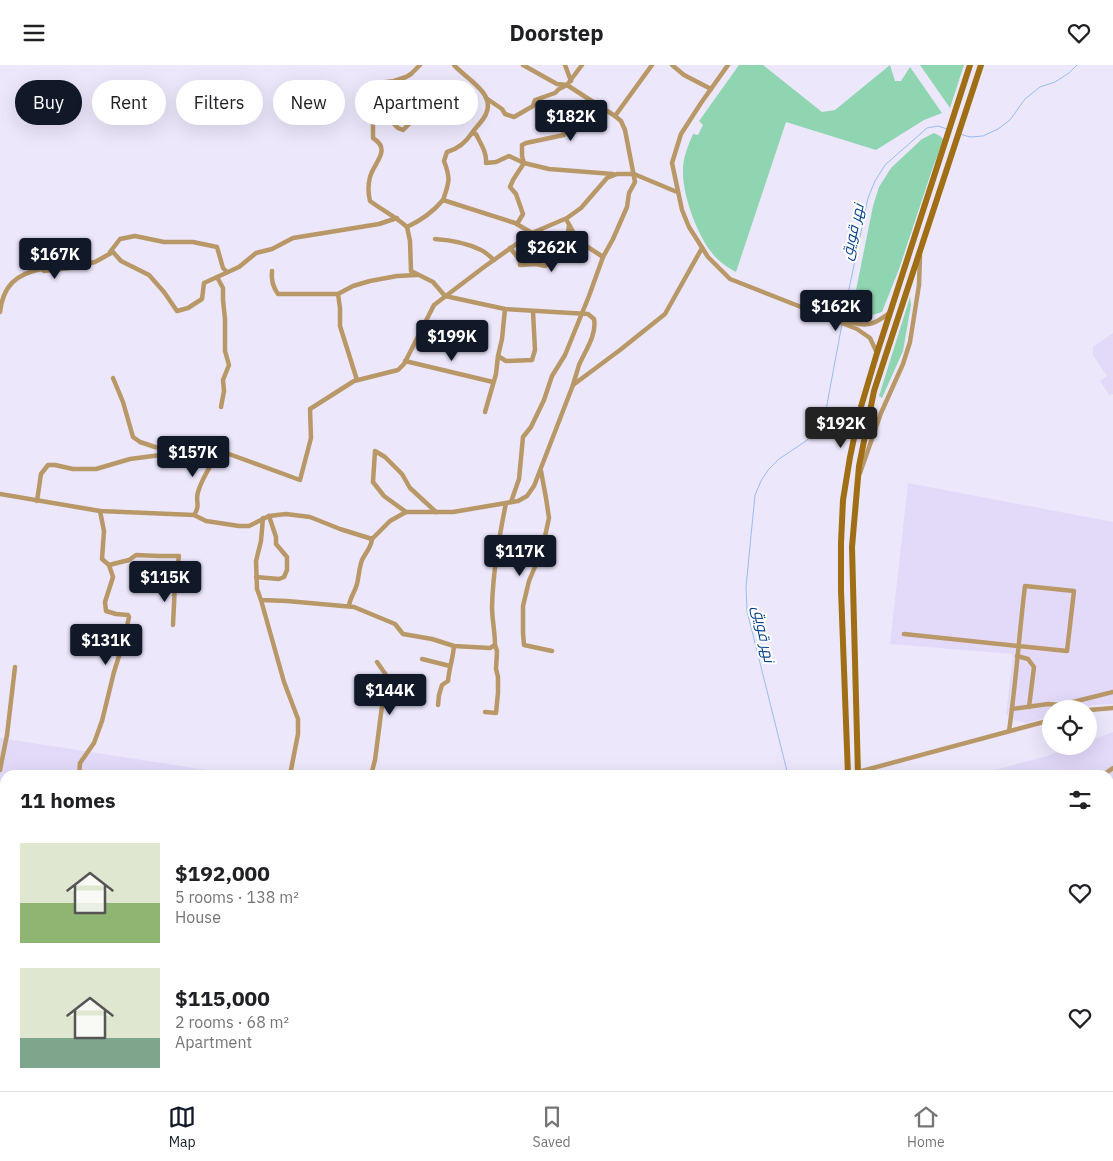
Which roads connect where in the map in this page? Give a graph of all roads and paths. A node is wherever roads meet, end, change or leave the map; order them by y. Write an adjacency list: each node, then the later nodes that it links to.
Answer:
1 (420, 65): 12 (street)
2 (454, 65): 15 (street)
3 (523, 65): 11 (street)
4 (565, 65): 13 (street)
5 (582, 65): 13 (street)
6 (652, 65): 17 (street)
7 (672, 65): 14 (street)
8 (728, 65): 14 (street)
9 (970, 65): 49 (main road)
10 (981, 65): 36 (main road)
11 (532, 67): 13 (street)
12 (397, 80)
13 (569, 83): 15 (street); 16 (street)
14 (711, 89): 25 (street)
15 (486, 98): 21 (street)
16 (599, 107): 17 (street); 22 (street)
17 (615, 116): 24 (street)
18 (373, 125): 27 (street)
19 (395, 125): 20 (street)
20 (408, 125)
21 (472, 133): 22 (street); 26 (street)
22 (524, 163): 23 (street); 30 (street)
23 (617, 174): 24 (street); 28 (street)
24 (634, 174): 25 (street); 38 (street)
25 (677, 192): 35 (street)
26 (443, 200): 30 (street); 31 (street)
27 (397, 218): 31 (street); 41 (street)
28 (566, 219): 29 (street); 32 (street)
29 (569, 224): 34 (street); 38 (street)
30 (517, 225): 32 (street)
31 (407, 227): 42 (street)
32 (532, 233): 34 (street)
33 (435, 239): 39 (street)
34 (510, 248): 39 (street)
35 (702, 248): 51 (street); 58 (street)
36 (920, 251): 64 (main road); 64 (street)
37 (109, 253): 41 (street); 43 (street); 47 (street)
38 (603, 257): 50 (street)
39 (494, 260): 45 (street)
40 (272, 271): 44 (street)
41 (227, 272): 43 (street)
42 (418, 275): 44 (street); 45 (street)
43 (217, 277): 59 (street)
44 (338, 294): 56 (street)
45 (445, 296): 46 (street); 54 (street)
46 (504, 309): 48 (street); 53 (street)
47 (0, 312)
48 (533, 312): 50 (street); 53 (street)
49 (891, 312): 51 (street); 52 (main road)
50 (582, 314): 58 (street); 67 (street)
51 (824, 314): 52 (street)
52 (877, 353): 104 (main road)
53 (498, 356): 57 (street)
54 (405, 361): 56 (street); 57 (street)
55 (113, 377): 61 (street)
56 (357, 380): 62 (street)
57 (493, 382): 60 (street)
58 (573, 385): 63 (street)
59 (221, 407)
60 (485, 412)
61 (184, 452): 62 (street); 66 (street)
62 (217, 455): 72 (street)
63 (540, 469): 67 (street); 85 (street)
64 (858, 479): 105 (main road)
65 (0, 494): 66 (street)
66 (37, 501): 69 (street)
67 (511, 502): 68 (street)
68 (506, 503): 71 (street); 82 (street)
69 (100, 511): 72 (street); 76 (street)
70 (406, 512): 71 (street); 71 (street); 75 (street)
71 (436, 512)
72 (194, 515): 74 (street)
73 (269, 516): 74 (street); 75 (street); 77 (street)
74 (264, 518): 77 (street)
75 (372, 539): 79 (street)
76 (109, 565): 80 (street); 101 (street)
77 (256, 577): 78 (street)
78 (261, 600): 79 (street); 102 (street)
79 (350, 606): 83 (street)
80 (173, 625)
81 (904, 634): 84 (street)
82 (495, 645): 83 (street); 97 (street)
83 (454, 646): 89 (street)
84 (1018, 646): 84 (street); 86 (street)
85 (552, 651)
86 (1017, 656): 93 (street); 95 (street)
87 (422, 659): 89 (street)
88 (377, 663): 103 (street)
89 (450, 666): 92 (street)
90 (15, 667): 100 (street)
91 (1113, 692): 93 (street)
92 (438, 705)
93 (1029, 707): 95 (street)
94 (1113, 708): 96 (street)
95 (1012, 709): 99 (street)
96 (1097, 709)
97 (485, 712)
98 (1042, 722): 99 (street)
99 (1009, 731): 106 (street)
100 (0, 770)
101 (79, 770)
102 (291, 770)
103 (372, 770)
104 (848, 770)
105 (858, 770)
106 (872, 770)

